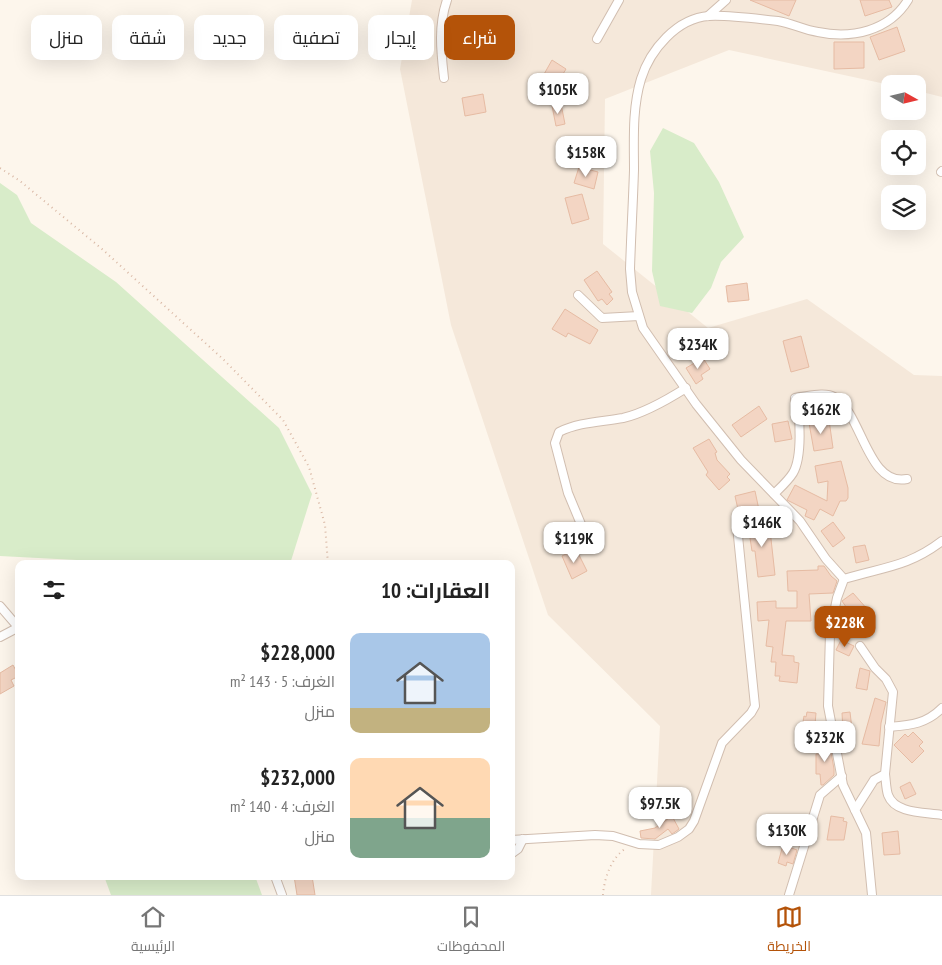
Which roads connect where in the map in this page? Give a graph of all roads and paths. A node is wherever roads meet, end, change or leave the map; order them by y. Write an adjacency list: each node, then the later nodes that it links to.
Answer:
1 (447, 0): 7 (street)
2 (620, 0): 6 (street)
3 (726, 0): 5 (street)
4 (908, 0): 5 (street)
5 (708, 16): 10 (street)
6 (597, 39)
7 (444, 78)
8 (0, 168): 17 (path)
9 (578, 295): 10 (street)
10 (638, 316): 11 (street)
11 (686, 388): 13 (street); 15 (street)
12 (907, 480): 13 (street)
13 (774, 494): 14 (street)
14 (788, 510): 18 (street); 32 (street)
15 (582, 529)
16 (942, 541): 18 (street)
17 (328, 560)
18 (844, 579): 27 (street)
19 (0, 606): 20 (street)
20 (15, 624)
21 (15, 629): 22 (street)
22 (0, 637)
23 (860, 646): 25 (street)
24 (942, 708): 25 (street)
25 (890, 727): 26 (street)
26 (886, 774): 28 (street); 29 (street)
27 (842, 776): 28 (street); 37 (street)
28 (855, 810): 38 (street)
29 (942, 815)
30 (523, 839): 31 (street); 32 (street); 33 (street)
31 (515, 840)
32 (636, 843): 36 (path)
33 (515, 851)
34 (276, 880): 35 (street)
35 (282, 895)
36 (603, 895)
37 (789, 895)
38 (872, 895)

